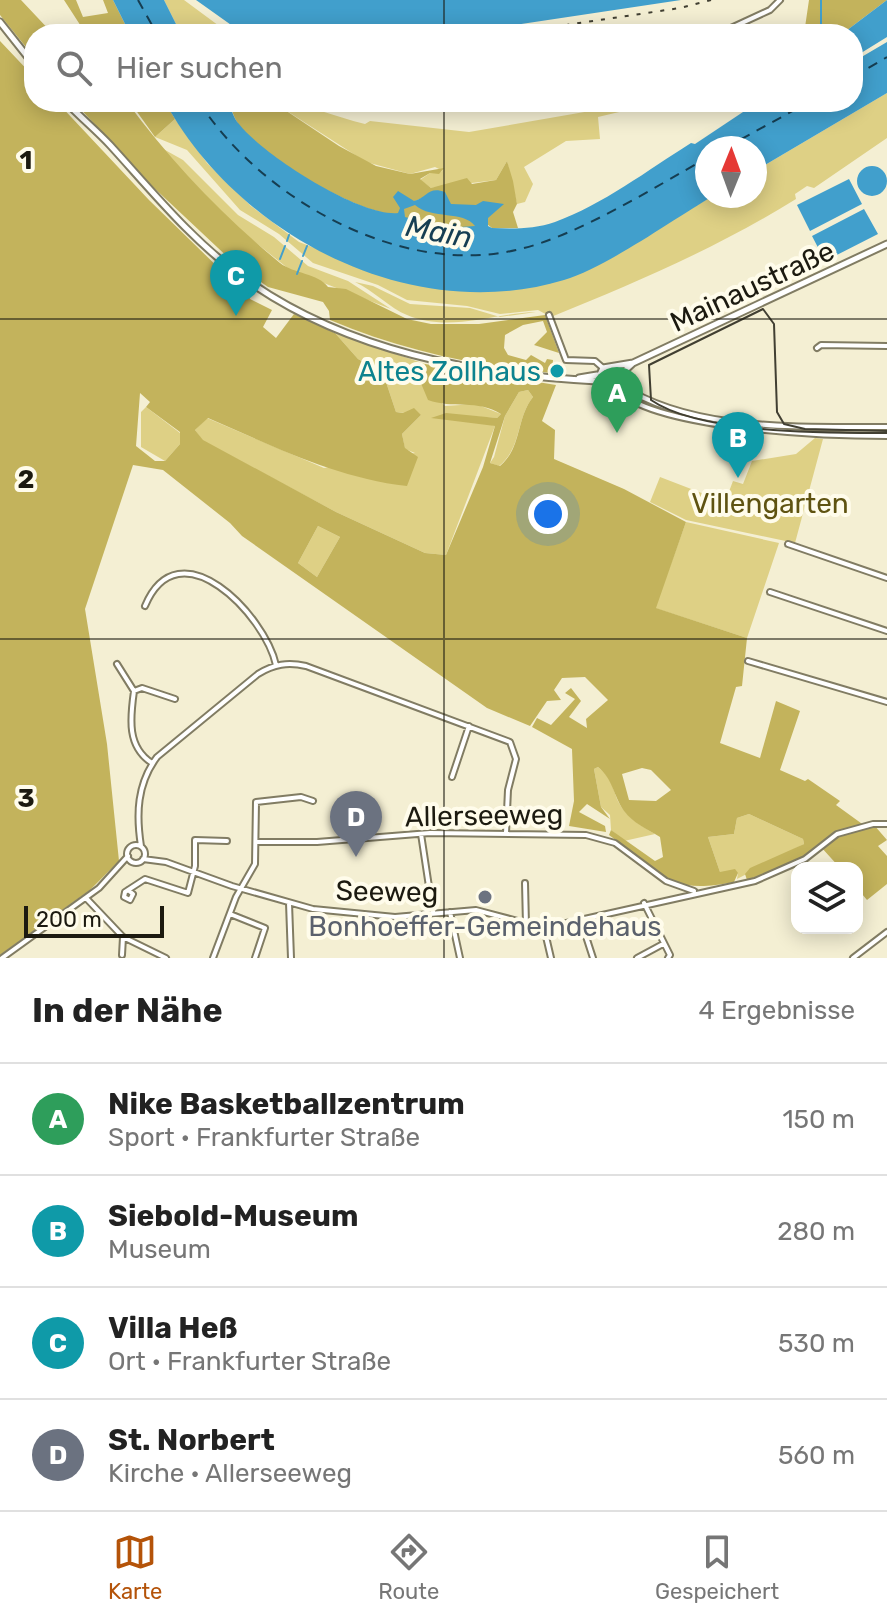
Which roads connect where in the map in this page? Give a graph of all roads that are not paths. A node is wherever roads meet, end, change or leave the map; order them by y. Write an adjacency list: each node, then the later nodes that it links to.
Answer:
1 (780, 0): 3 (street)
2 (0, 22): 4 (main road)
3 (740, 24)
4 (24, 52)
5 (76, 112): 14 (main road)
6 (887, 244): 10 (main road, Mainaustraße)
7 (549, 315): 11 (street)
8 (887, 346): 9 (street)
9 (817, 348)
10 (633, 363): 12 (main road, Mainaustraße); 13 (main road, Mainaustraße)
11 (601, 366): 12 (main road); 14 (main road)
12 (614, 368): 13 (main road)
13 (620, 375): 15 (main road)
14 (597, 378): 15 (main road)
15 (617, 386): 16 (street)
16 (696, 416): 17 (street); 19 (street)
17 (731, 419): 18 (street); 19 (street)
18 (753, 422): 20 (street); 22 (street)
19 (730, 426): 22 (street)
20 (846, 426): 21 (street); 23 (street)
21 (887, 427)
22 (753, 429): 23 (street)
23 (846, 436): 24 (street)
24 (887, 436)
25 (788, 544): 26 (street)
26 (887, 578)
27 (770, 592): 29 (street)
28 (145, 606): 32 (street)
29 (887, 631)
30 (748, 661): 35 (street)
31 (117, 664): 33 (street)
32 (276, 665): 36 (street); 37 (street)
33 (134, 691): 34 (street); 37 (street)
34 (175, 699)
35 (887, 702)
36 (469, 726): 38 (street); 42 (street)
37 (152, 763): 41 (street)
38 (452, 777)
39 (313, 801): 45 (street)
40 (887, 824): 56 (street, Seeweg)
41 (138, 829): 46 (street); 47 (street)
42 (506, 833): 43 (street, Allerseeweg); 56 (street, Allerseeweg)
43 (421, 834): 45 (street, Allerseeweg); 61 (street)
44 (227, 841): 52 (street)
45 (257, 842): 54 (street)
46 (133, 846): 47 (street); 48 (street)
47 (141, 846): 49 (street)
48 (128, 856): 50 (street); 51 (street)
49 (144, 856): 50 (street); 52 (street, Seeweg)
50 (133, 862): 51 (street)
51 (119, 868): 57 (street)
52 (193, 873): 54 (street, Seeweg); 55 (street)
53 (525, 883): 64 (street)
54 (242, 888): 58 (street, Seeweg); 62 (street)
55 (128, 890)
56 (696, 892): 59 (street, Seeweg)
57 (86, 898): 67 (street); 71 (street)
58 (289, 903): 61 (street, Seeweg); 75 (street)
59 (644, 903): 63 (street, Seeweg); 68 (street)
60 (450, 912): 61 (street, Seeweg); 64 (street, Seeweg); 76 (street)
61 (433, 913)
62 (230, 914): 73 (street); 74 (street)
63 (581, 921): 65 (street, Seeweg); 78 (street)
64 (526, 926): 65 (street, Seeweg)
65 (544, 928): 77 (street)
66 (887, 932): 80 (street)
67 (123, 937): 69 (street); 72 (street)
68 (664, 944): 70 (street); 79 (street)
69 (122, 955)
70 (670, 957)
71 (2, 958)
72 (166, 958)
73 (213, 958)
74 (255, 958)
75 (291, 958)
76 (460, 958)
77 (551, 958)
78 (593, 958)
79 (637, 958)
80 (853, 958)

